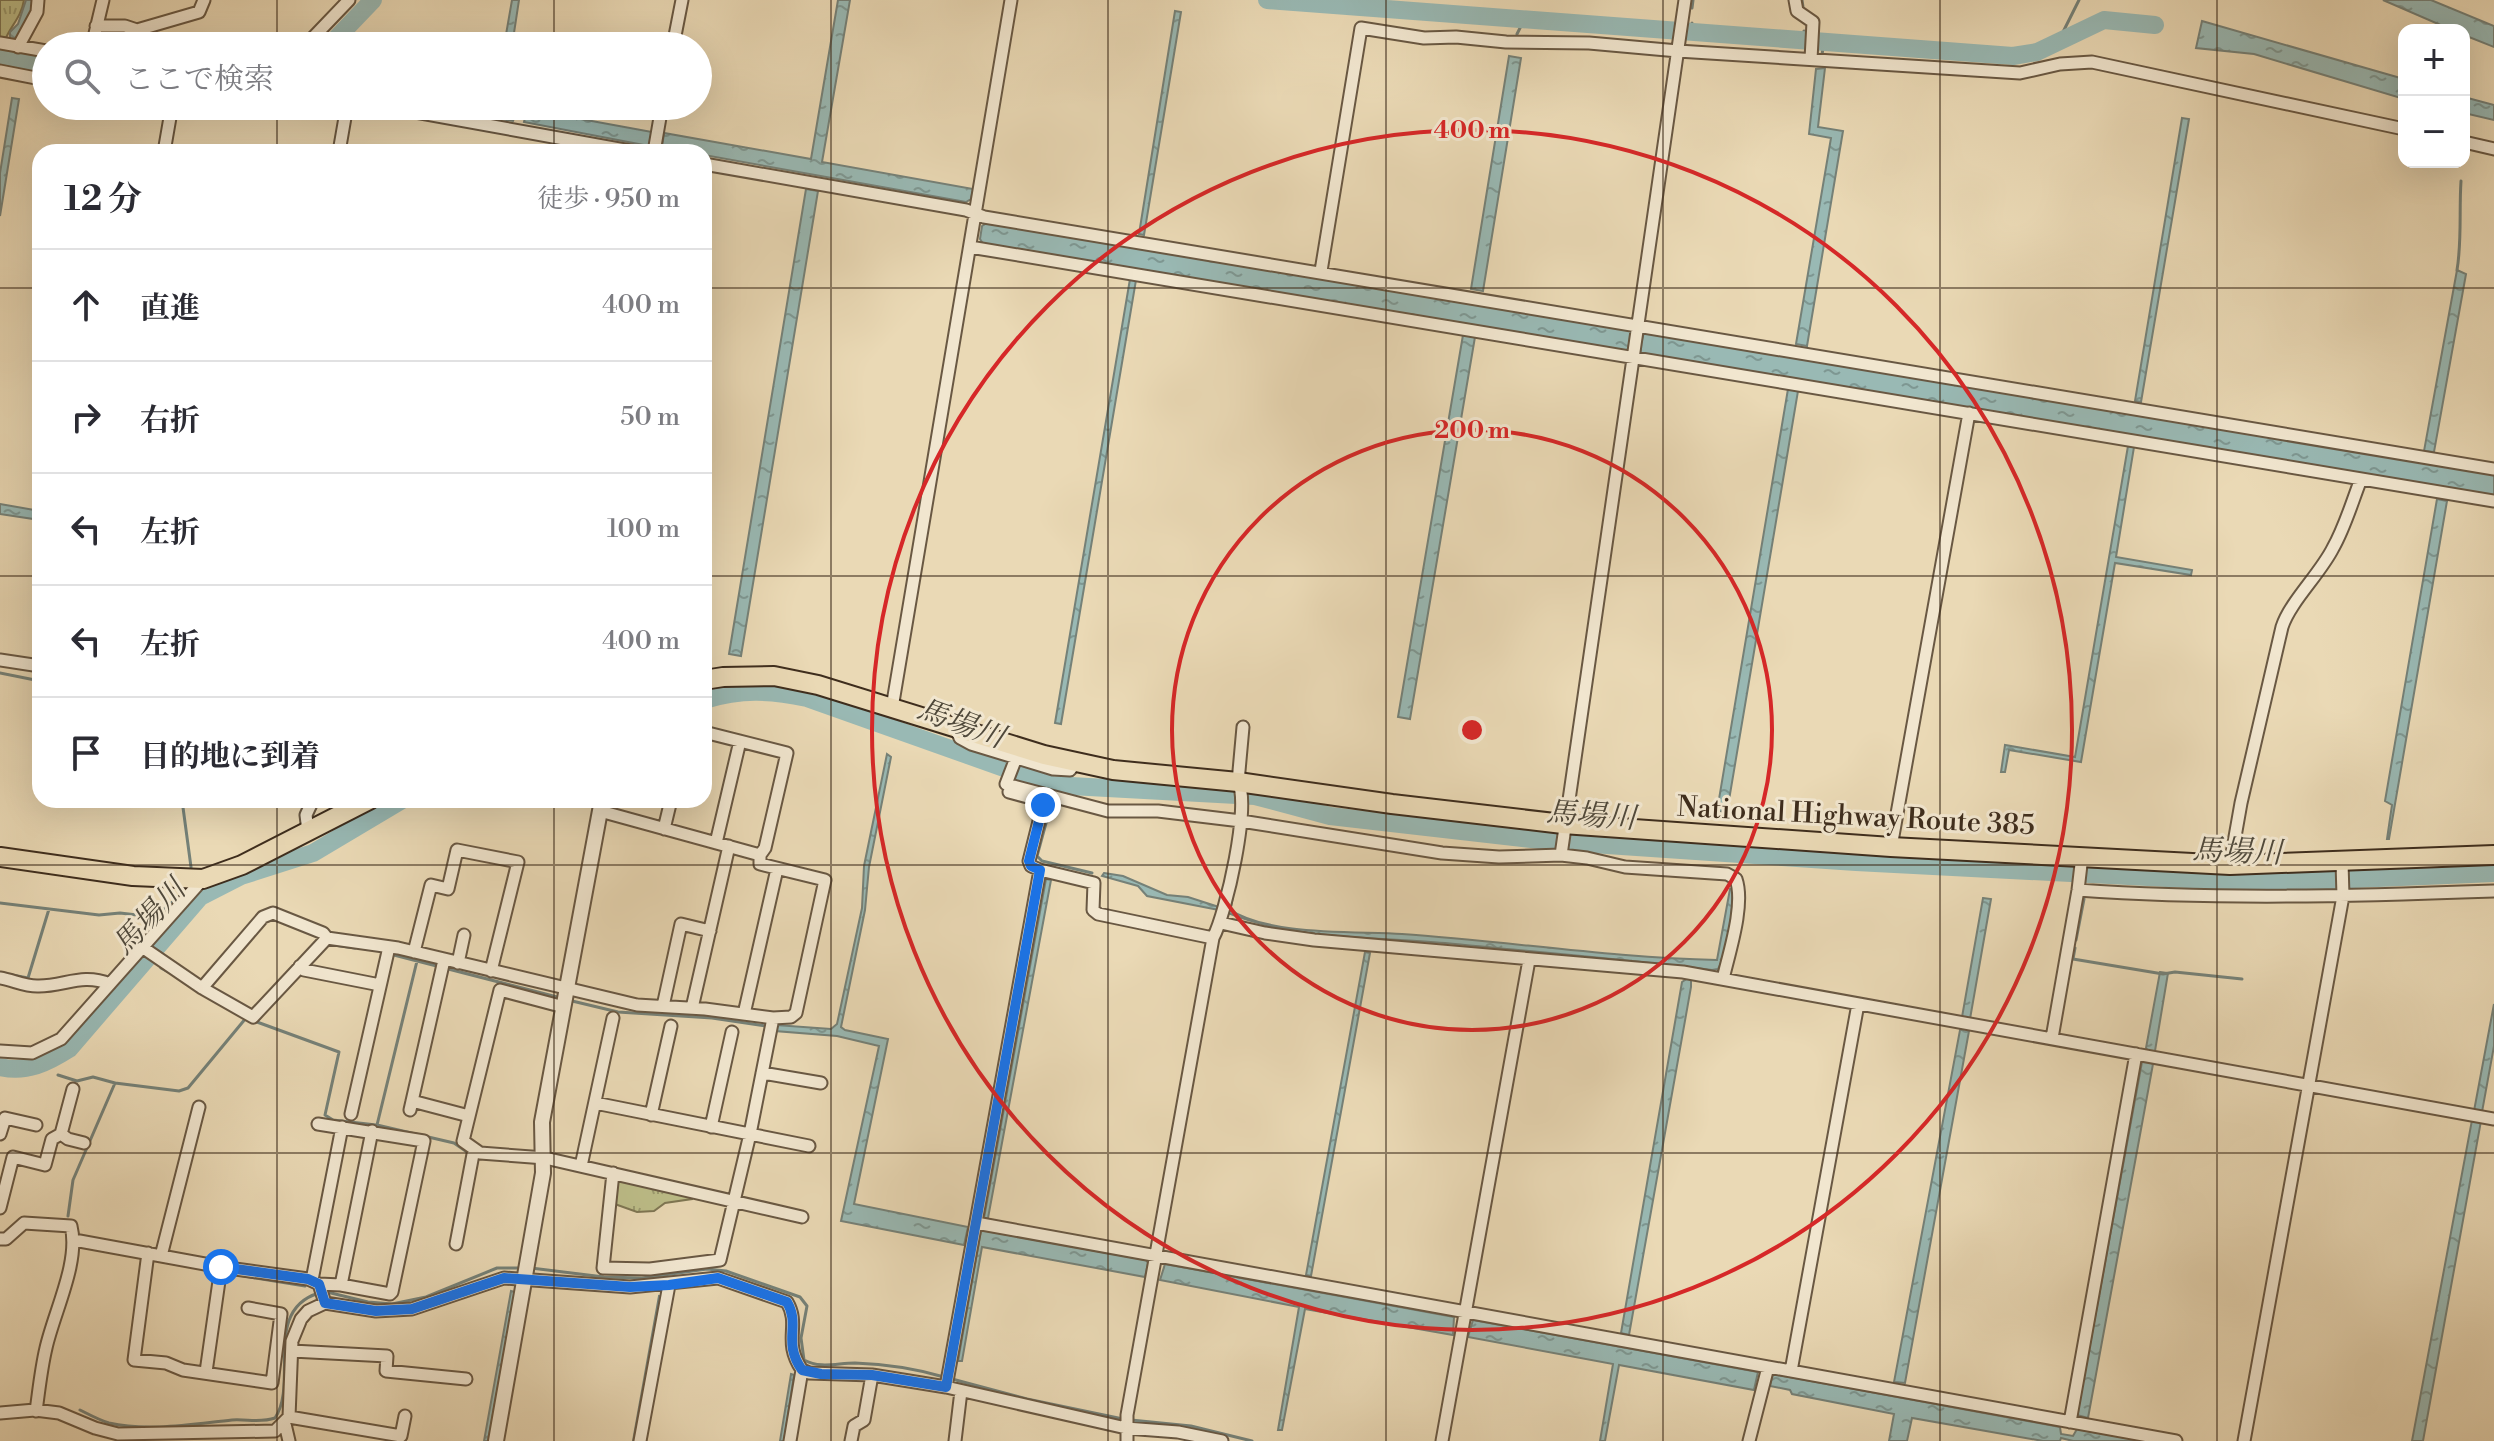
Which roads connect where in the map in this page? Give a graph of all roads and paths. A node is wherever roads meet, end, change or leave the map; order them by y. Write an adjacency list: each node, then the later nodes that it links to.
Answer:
1 (38, 0): 14 (street)
2 (103, 0): 9 (street)
3 (204, 0): 9 (street)
4 (349, 0): 11 (street)
5 (682, 0): 12 (street)
6 (1011, 0): 32 (street)
7 (1685, 0): 16 (street)
8 (1795, 0): 17 (street)
9 (96, 26): 10 (street)
10 (95, 32)
11 (318, 32)
12 (676, 32)
13 (0, 43): 14 (street)
14 (18, 47): 15 (street)
15 (32, 49)
16 (1678, 50): 17 (street); 34 (street); 35 (street)
17 (1811, 59): 24 (street)
18 (0, 71): 19 (street)
19 (32, 77)
20 (170, 120): 26 (street)
21 (345, 120): 27 (street)
22 (461, 120): 28 (street)
23 (660, 120): 29 (street)
24 (2398, 128)
25 (2470, 143): 30 (street)
26 (165, 144)
27 (340, 144)
28 (593, 144)
29 (655, 144)
30 (2494, 149)
31 (712, 165): 32 (street)
32 (976, 213): 33 (street); 34 (street)
33 (970, 247): 36 (street); 44 (street)
34 (1321, 271): 35 (street)
35 (1638, 325): 36 (street); 38 (street)
36 (1635, 347): 37 (street); 60 (street)
37 (1969, 413): 39 (street); 64 (street)
38 (2494, 469)
39 (2361, 479): 40 (street); 70 (street)
40 (2494, 501)
41 (0, 660): 42 (street)
42 (32, 665)
43 (712, 679): 44 (highway, National Highway Route 385)
44 (892, 708): 46 (highway, National Highway Route 385)
45 (1243, 727): 52 (street)
46 (956, 728): 49 (street); 50 (highway, National Highway Route 385)
47 (712, 734): 48 (street)
48 (740, 741): 62 (street); 66 (street)
49 (1016, 758): 50 (street); 51 (street)
50 (1076, 762): 52 (highway, National Highway Route 385)
51 (1006, 784): 58 (street); 73 (street)
52 (1240, 785): 58 (street); 60 (highway, National Highway Route 385)
53 (309, 808): 61 (street)
54 (353, 808): 61 (highway)
55 (600, 808): 96 (street)
56 (609, 808): 59 (street)
57 (669, 808): 59 (street)
58 (1241, 821): 65 (street); 78 (street)
59 (664, 829): 62 (street)
60 (1563, 829): 64 (highway, National Highway Route 385); 65 (street)
61 (308, 831): 74 (highway)
62 (716, 843): 63 (street)
63 (729, 846): 66 (street); 79 (street)
64 (1891, 847): 69 (highway, National Highway Route 385)
65 (1561, 852): 92 (street)
66 (760, 855): 72 (street)
67 (2494, 855): 71 (highway, National Highway Route 385)
68 (0, 857): 74 (highway)
69 (2081, 860): 70 (highway, National Highway Route 385); 75 (street)
70 (2230, 865): 71 (highway, National Highway Route 385)
71 (2342, 865): 77 (street)
72 (777, 869): 100 (street); 102 (street)
73 (1040, 870): 82 (street); 135 (street)
74 (203, 879): 83 (street)
75 (2078, 888): 77 (street); 105 (street)
76 (2494, 891): 77 (street)
77 (2343, 894): 110 (street)
78 (1221, 923): 82 (street); 86 (street)
79 (710, 931): 98 (street); 99 (street)
80 (464, 935): 87 (street)
81 (327, 938): 84 (street); 89 (street); 95 (street)
82 (1213, 938): 140 (street)
83 (142, 947): 93 (street); 95 (street)
84 (388, 951): 85 (street); 94 (street)
85 (414, 952): 88 (street); 90 (street)
86 (1529, 960): 92 (street); 149 (street)
87 (458, 963): 88 (street); 90 (street)
88 (443, 965): 116 (street)
89 (300, 966): 94 (street); 95 (street)
90 (491, 971): 96 (street)
91 (0, 978): 93 (street)
92 (1723, 979): 97 (street)
93 (110, 984): 106 (street)
94 (380, 985): 114 (street)
95 (202, 988)
96 (565, 998): 98 (street); 116 (street); 129 (street)
97 (1858, 1004): 105 (street); 153 (street)
98 (663, 1006): 99 (street)
99 (692, 1008): 100 (street)
100 (744, 1014): 102 (street)
101 (613, 1018): 112 (street)
102 (773, 1018): 108 (street)
103 (671, 1026): 115 (street)
104 (732, 1032): 121 (street)
105 (2052, 1038): 107 (street)
106 (0, 1051)
107 (2136, 1054): 110 (street); 163 (street)
108 (762, 1073): 109 (street); 125 (street)
109 (821, 1083)
110 (2309, 1085): 117 (street); 178 (street)
111 (73, 1089): 124 (street)
112 (595, 1103): 115 (street); 130 (street)
113 (199, 1107): 141 (street)
114 (351, 1114)
115 (651, 1115): 121 (street)
116 (469, 1116): 128 (street)
117 (2494, 1119)
118 (318, 1124): 120 (street)
119 (36, 1125): 123 (street)
120 (342, 1127): 122 (street); 146 (street)
121 (711, 1127): 125 (street)
122 (372, 1131): 144 (street); 147 (street)
123 (0, 1134)
124 (61, 1134): 126 (street); 132 (street)
125 (750, 1134): 127 (street); 133 (street)
126 (84, 1143)
127 (809, 1146)
128 (474, 1149): 129 (street); 138 (street)
129 (545, 1158): 130 (street); 143 (street)
130 (581, 1166): 131 (street)
131 (613, 1173): 133 (street); 133 (street)
132 (1, 1200)
133 (734, 1201): 134 (street)
134 (802, 1217)
135 (976, 1223): 140 (street); 157 (street)
136 (0, 1239): 137 (street)
137 (74, 1240): 139 (street); 159 (street)
138 (456, 1244)
139 (148, 1253): 141 (street); 154 (street)
140 (1156, 1255): 149 (street); 164 (street)
141 (161, 1256): 142 (street)
142 (221, 1267): 146 (street); 154 (street)
143 (527, 1271): 145 (street); 147 (street); 169 (street)
144 (341, 1285): 146 (street); 147 (street)
145 (669, 1285): 152 (street); 170 (street)
146 (320, 1291): 147 (street); 150 (street)
147 (391, 1303)
148 (248, 1308): 150 (street)
149 (1465, 1312): 151 (street); 175 (street)
150 (286, 1343): 154 (street); 156 (street); 162 (street)
151 (1768, 1367): 153 (street); 176 (street)
152 (802, 1370): 155 (street); 171 (street)
153 (1791, 1371): 163 (street)
154 (206, 1372)
155 (872, 1375): 157 (street); 172 (street)
156 (466, 1379)
157 (947, 1381): 158 (street)
158 (961, 1391): 164 (street); 173 (street)
159 (36, 1411): 160 (street); 166 (street)
160 (0, 1413)
161 (405, 1416): 162 (street)
162 (287, 1420): 165 (street); 168 (street)
163 (2070, 1422): 177 (street)
164 (1126, 1427): 174 (street)
165 (255, 1436): 167 (street)
166 (118, 1437): 167 (street)
167 (200, 1437)
168 (289, 1441)
169 (496, 1441)
170 (640, 1441)
171 (790, 1441)
172 (851, 1441)
173 (955, 1441)
174 (1222, 1441)
175 (1442, 1441)
176 (1749, 1441)
177 (2176, 1441)
178 (2244, 1441)

